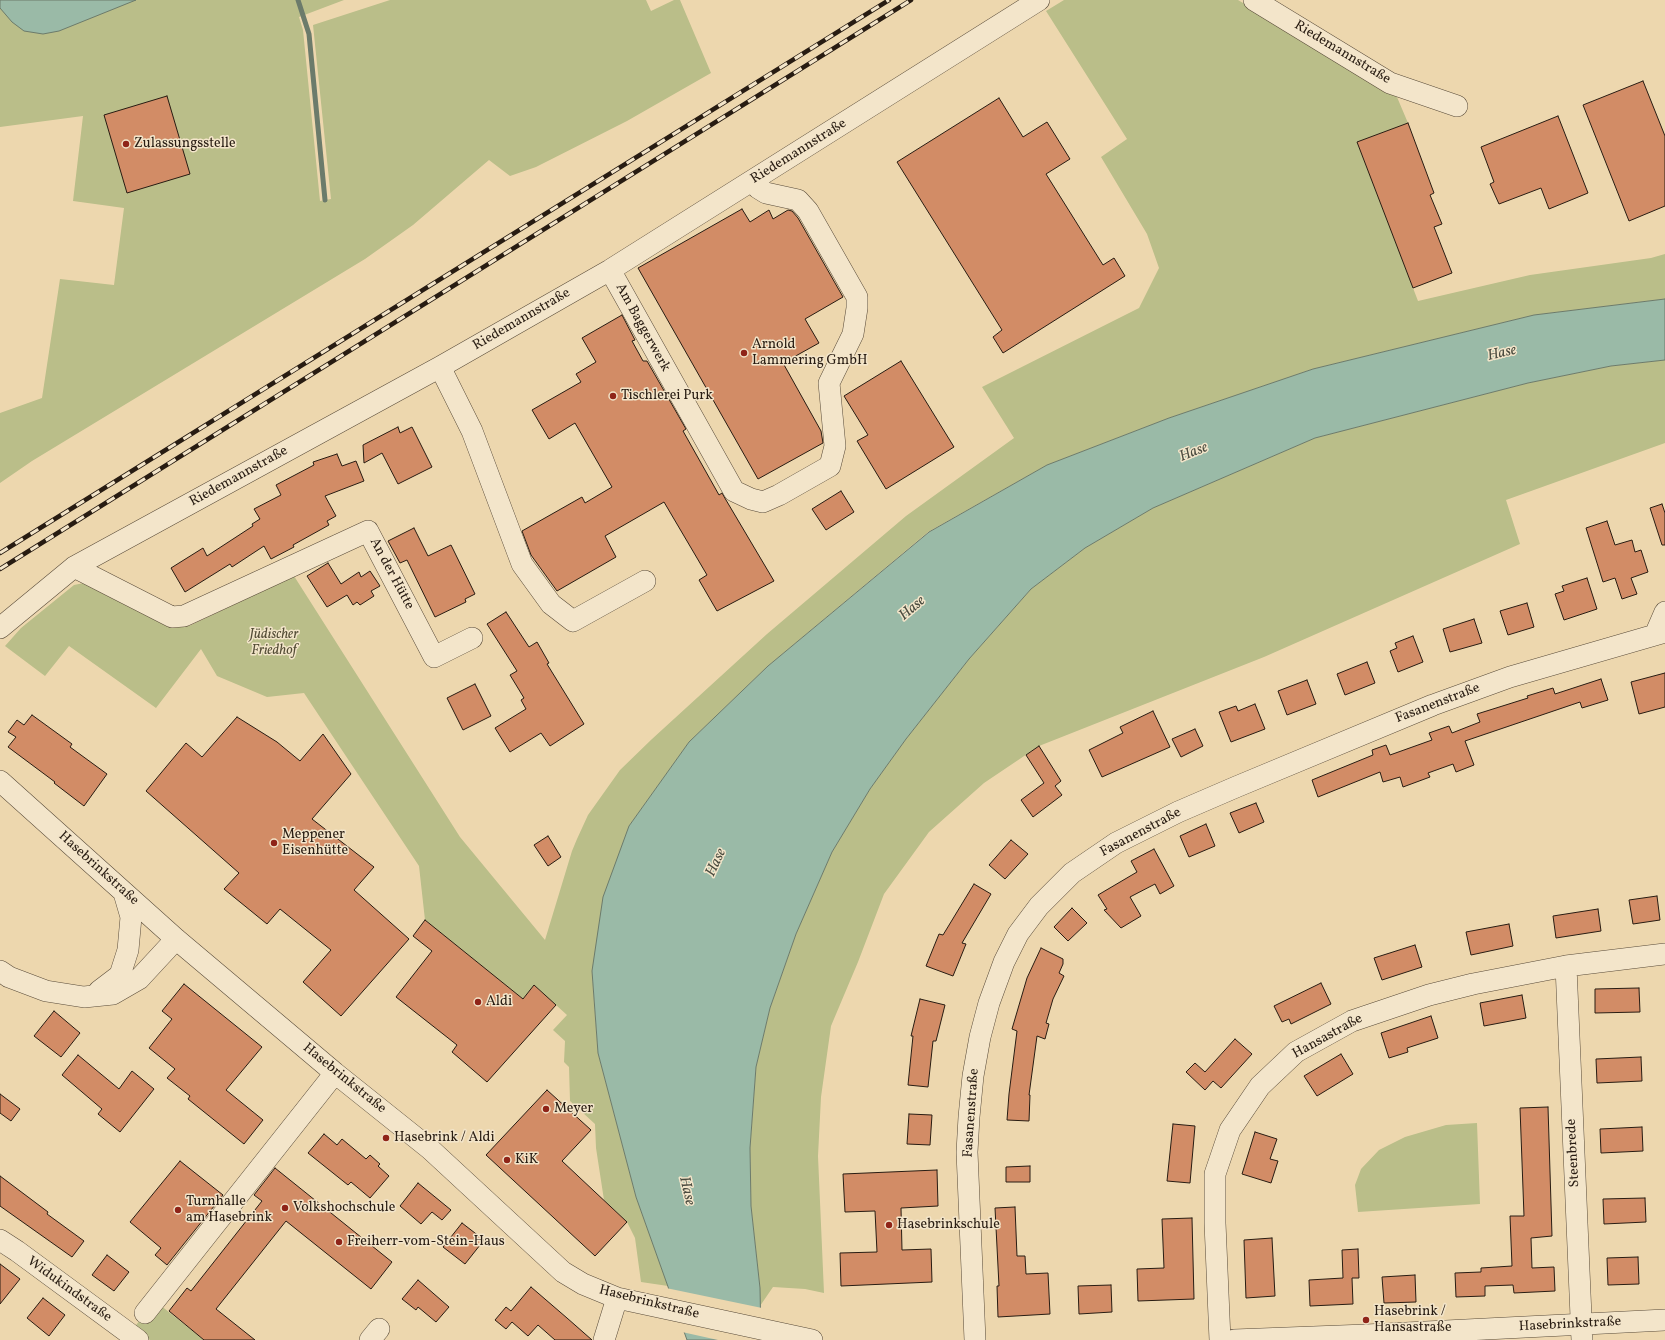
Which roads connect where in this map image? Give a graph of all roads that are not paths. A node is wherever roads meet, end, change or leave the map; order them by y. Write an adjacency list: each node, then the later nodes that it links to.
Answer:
1 (1039, 0): 4 (street, Riedemannstraße)
2 (1254, 0): 3 (street, Riedemannstraße)
3 (1457, 106)
4 (753, 181): 5 (street, Riedemannstraße); 5 (street, Am Baggerwerk)
5 (610, 270): 6 (street, Riedemannstraße)
6 (440, 367): 7 (street, Riedemannstraße); 8 (street)
7 (74, 567): 10 (street, Riedemannstraße); 12 (street, An der Hütte)
8 (645, 580)
9 (1665, 612): 11 (street, Fasanenstraße)
10 (0, 628)
11 (1660, 634): 29 (street, Fasanenstraße)
12 (472, 638)
13 (0, 781): 14 (street, Hasebrinkstraße)
14 (124, 893): 15 (street, Hasebrinkstraße); 19 (street)
15 (176, 939): 19 (street); 20 (street, Hasebrinkstraße)
16 (1665, 954): 17 (street, Hansastraße)
17 (1566, 966): 25 (street, Steenbrede); 30 (street, Hansastraße)
18 (0, 971): 19 (street)
19 (92, 997)
20 (335, 1073): 22 (street, Hasebrinkstraße); 23 (street)
21 (0, 1240): 26 (street, Widukindstraße)
22 (616, 1298): 27 (street); 28 (street, Hasebrinkstraße)
23 (145, 1313)
24 (1665, 1320): 25 (street, Hasebrinkstraße)
25 (1581, 1332): 31 (street, Hasebrinkstraße)
26 (138, 1340)
27 (604, 1340)
28 (812, 1340)
29 (976, 1340)
30 (1220, 1340)
31 (1234, 1340)

